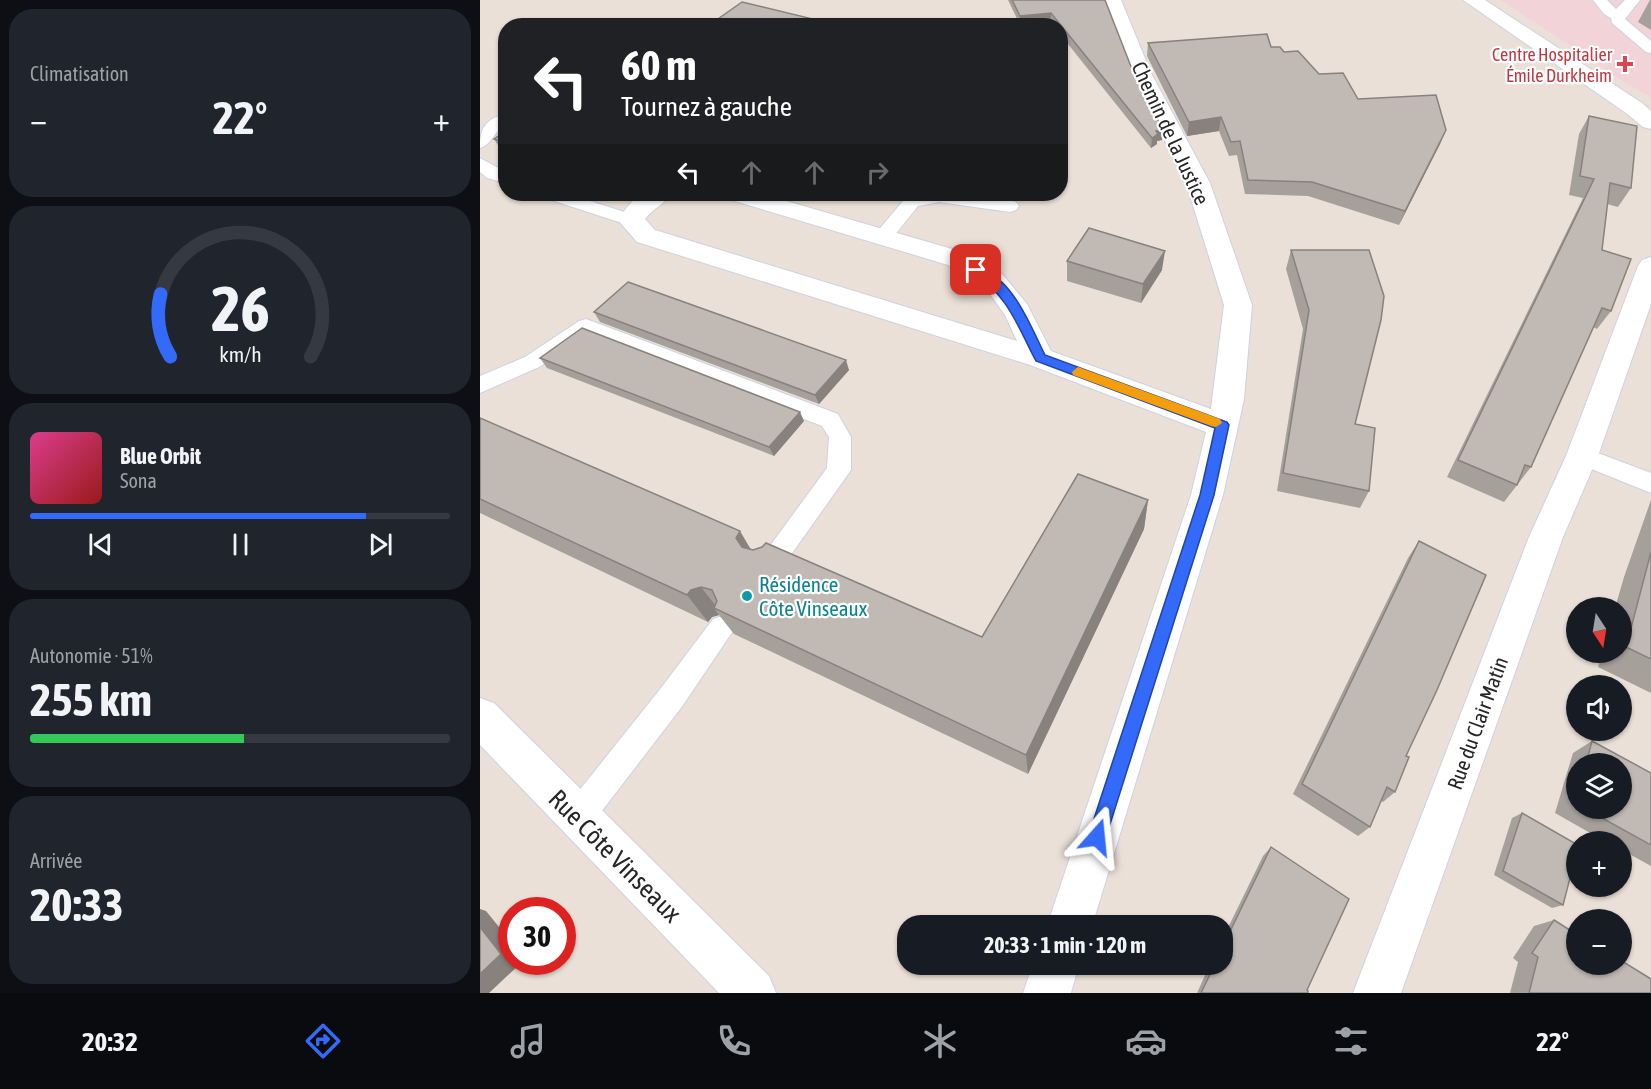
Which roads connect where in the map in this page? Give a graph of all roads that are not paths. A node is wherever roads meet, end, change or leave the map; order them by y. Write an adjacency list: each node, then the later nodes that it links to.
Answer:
1 (1112, 0): 24 (street, Chemin de la Justice)
2 (1472, 0): 7 (street)
3 (1600, 0): 5 (lane)
4 (1633, 0): 5 (lane)
5 (1619, 16): 6 (lane)
6 (1651, 50)
7 (1642, 111): 8 (street)
8 (1651, 122)
9 (498, 123): 10 (lane)
10 (480, 143)
11 (480, 163): 12 (lane)
12 (498, 176)
13 (573, 201): 19 (lane)
14 (647, 201): 19 (street)
15 (761, 201): 20 (street)
16 (909, 201): 20 (lane)
17 (971, 201): 18 (lane)
18 (1010, 206)
19 (632, 220): 22 (street)
20 (883, 237): 22 (street)
21 (1651, 266): 25 (street, Rue du Clair Matin)
22 (1040, 358): 24 (street)
23 (480, 385): 27 (lane)
24 (1222, 425): 31 (street, Chemin de la Justice)
25 (1582, 456): 26 (lane); 35 (street, Rue du Clair Matin)
26 (1651, 483)
27 (769, 565)
28 (722, 628): 30 (lane)
29 (480, 717): 30 (street, Rue Côte Vinseaux)
30 (577, 818): 33 (street, Rue Côte Vinseaux)
31 (1073, 915)
32 (1053, 975): 34 (street)
33 (752, 993)
34 (1047, 993)
35 (1377, 993)

